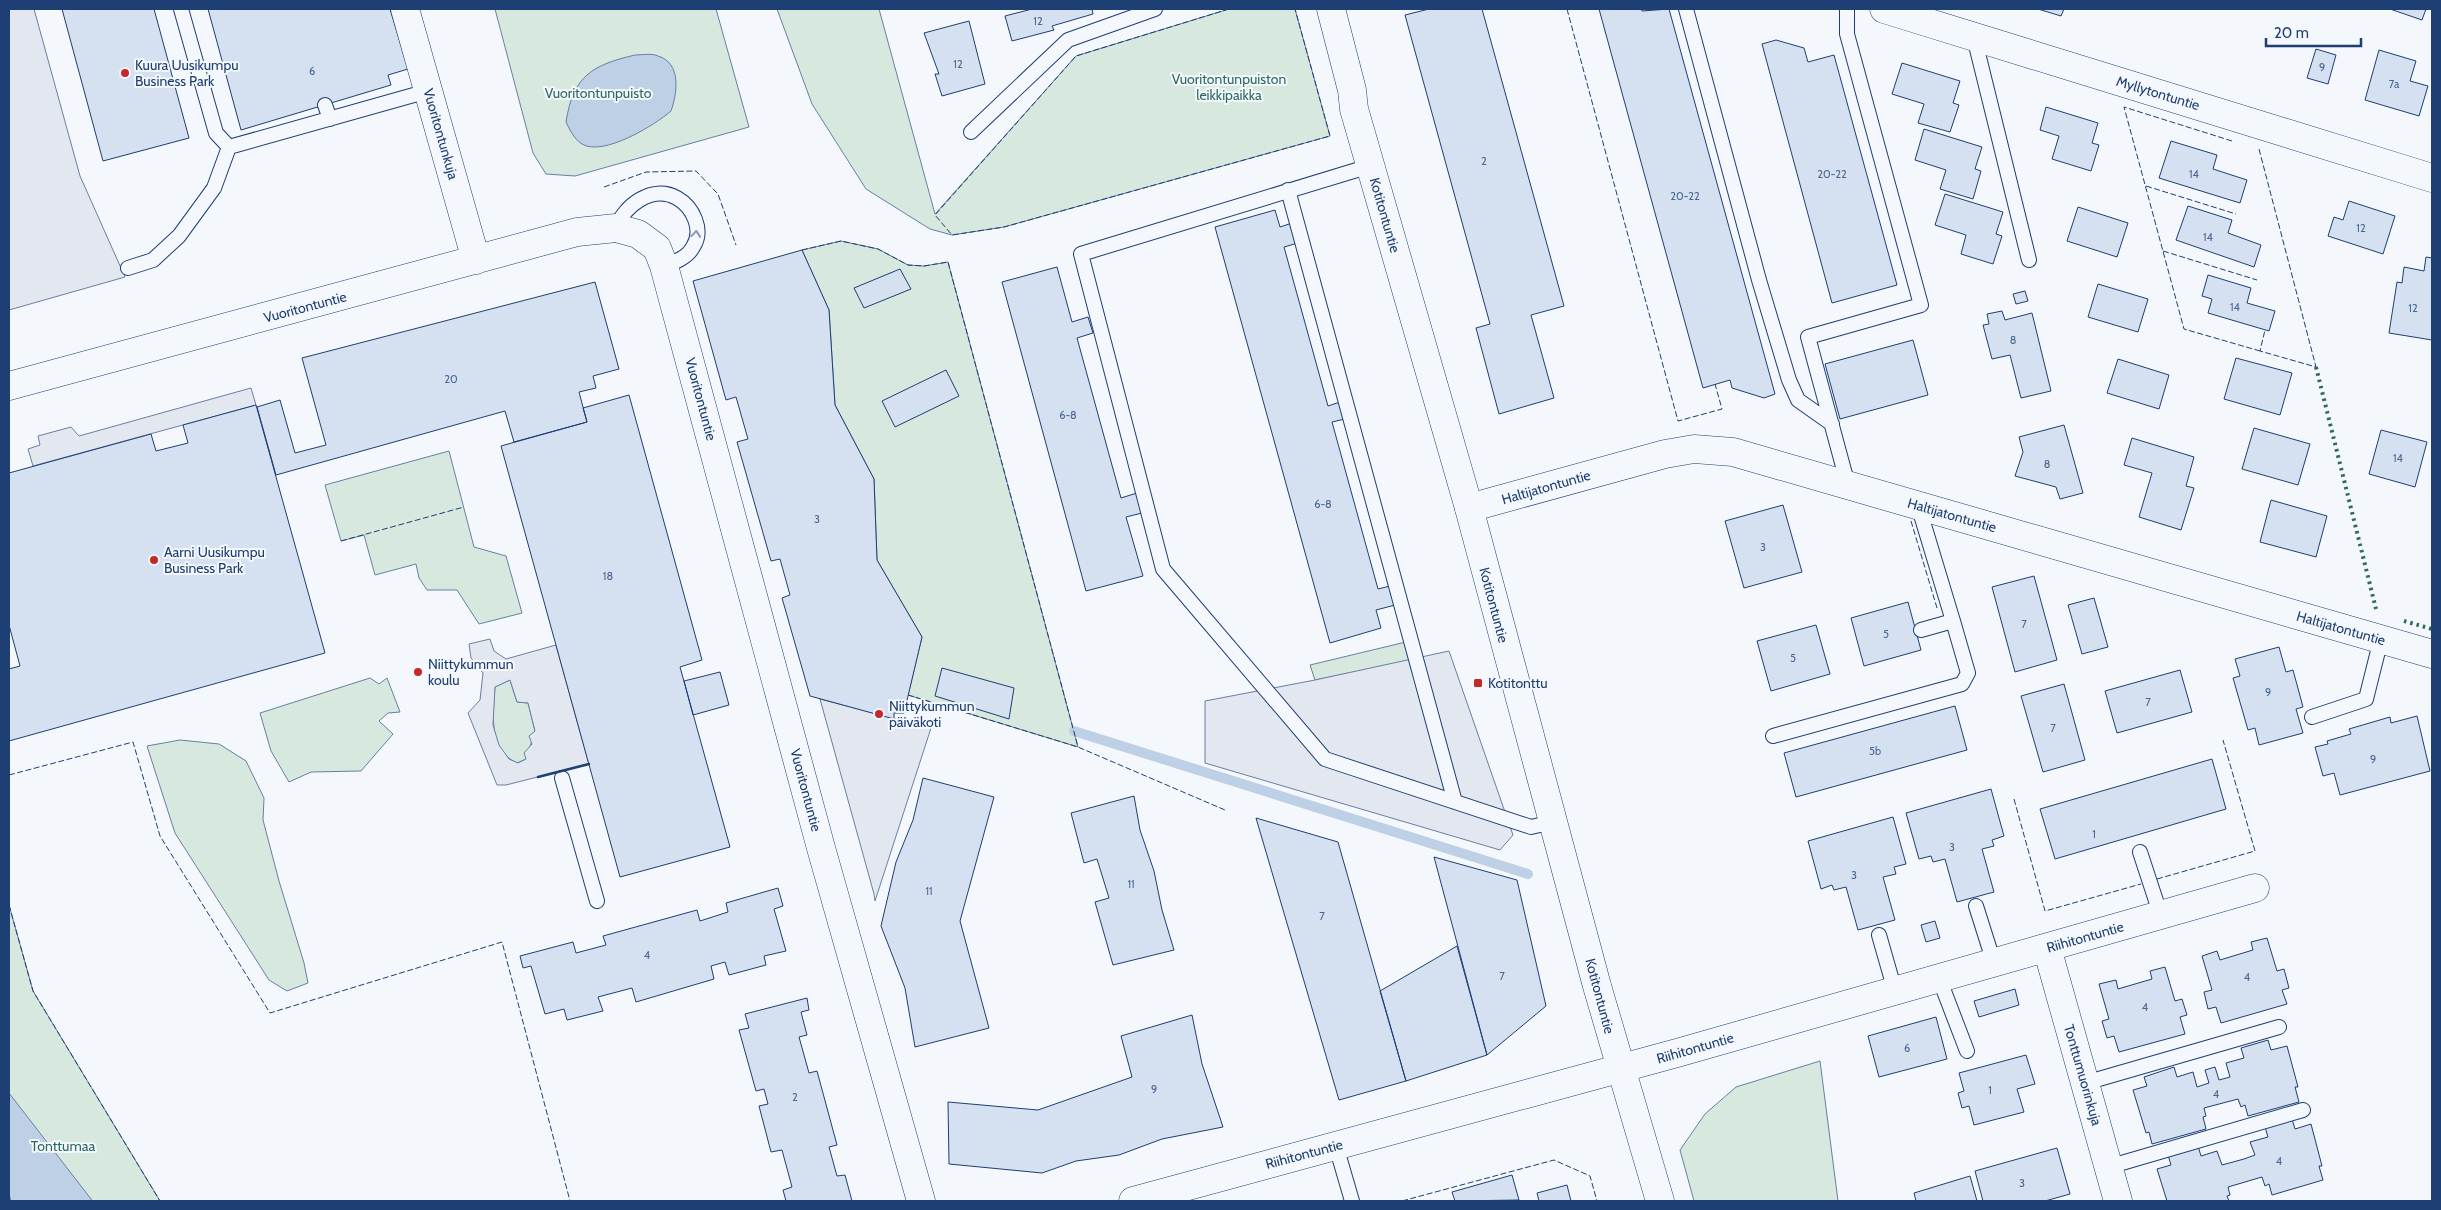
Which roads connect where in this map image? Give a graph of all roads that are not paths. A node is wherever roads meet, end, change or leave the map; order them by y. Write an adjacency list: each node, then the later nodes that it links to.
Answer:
1 (181, 9): 13 (lane)
2 (405, 9): 9 (street, Vuoritontunkuja)
3 (1155, 9): 12 (lane)
4 (1331, 9): 14 (street, Kotitontuntie)
5 (1686, 9): 23 (lane)
6 (1847, 9): 23 (lane)
7 (1884, 9): 8 (street, Myllytontuntie)
8 (1974, 37): 15 (street, Myllytontuntie); 19 (lane)
9 (428, 91): 11 (lane); 18 (street, Vuoritontunkuja)
10 (326, 105): 11 (lane)
11 (330, 119): 13 (lane)
12 (970, 132)
13 (229, 146): 21 (lane)
14 (1370, 166): 16 (lane); 26 (street, Kotitontuntie)
15 (2432, 178)
16 (1288, 190): 34 (lane); 34 (lane)
17 (616, 228): 18 (street, Vuoritontuntie); 20 (street, Vuoritontuntie); 20 (lane, one-way to 17)
18 (476, 260): 22 (street, Vuoritontuntie)
19 (2029, 260)
20 (664, 266): 53 (street, Vuoritontuntie)
21 (128, 268)
22 (9, 386)
23 (1832, 424): 24 (lane)
24 (1848, 485): 25 (street, Haltijatontuntie); 26 (street, Haltijatontuntie)
25 (1918, 505): 27 (lane); 29 (street, Haltijatontuntie)
26 (1469, 508): 35 (street, Kotitontuntie)
27 (1952, 621): 28 (lane); 32 (lane)
28 (1921, 630)
29 (2382, 639): 30 (street, Haltijatontuntie); 31 (lane)
30 (2432, 654)
31 (2312, 716)
32 (1773, 736)
33 (562, 778): 38 (lane)
34 (1455, 802): 35 (lane)
35 (1553, 822): 48 (street, Kotitontuntie)
36 (2140, 852): 40 (lane)
37 (2255, 888): 40 (street, Riihitontuntie)
38 (597, 901)
39 (1976, 906): 43 (lane)
40 (2160, 916): 42 (street, Riihitontuntie)
41 (1879, 935): 45 (lane)
42 (2047, 948): 43 (street, Riihitontuntie); 49 (street, Tonttumuorinkuja)
43 (1994, 963): 44 (street, Riihitontuntie)
44 (1939, 978): 45 (street, Riihitontuntie); 47 (lane)
45 (1895, 991): 48 (street, Riihitontuntie)
46 (2278, 1027): 49 (lane)
47 (1967, 1051)
48 (1620, 1068): 51 (street, Riihitontuntie); 56 (street, Kotitontuntie)
49 (2085, 1083): 52 (street, Tonttumuorinkuja)
50 (2303, 1110): 52 (lane)
51 (1336, 1146): 54 (street, Riihitontuntie); 55 (lane)
52 (2108, 1167): 57 (street, Tonttumuorinkuja)
53 (922, 1201)
54 (1133, 1201)
55 (1352, 1201)
56 (1660, 1201)
57 (2118, 1201)

